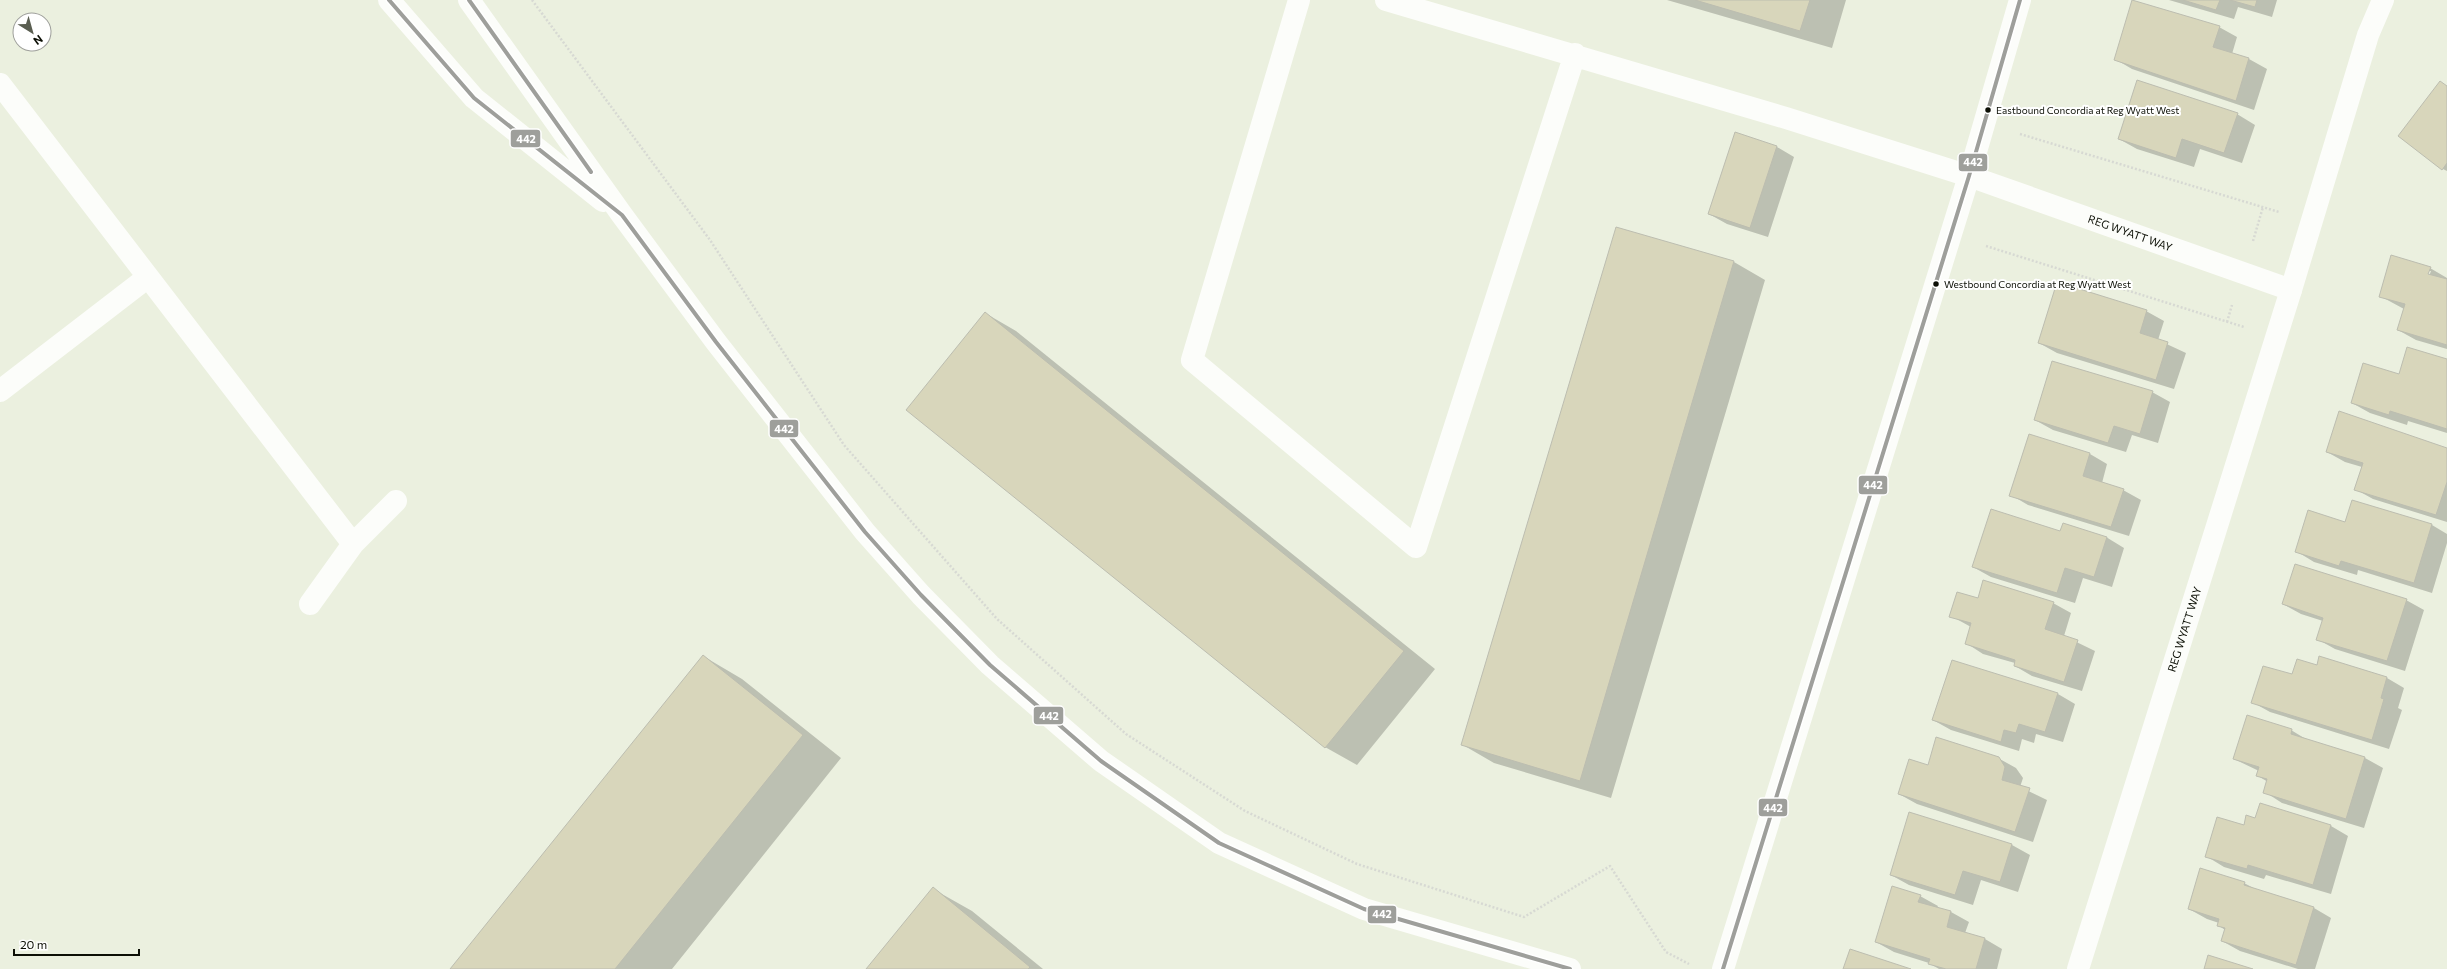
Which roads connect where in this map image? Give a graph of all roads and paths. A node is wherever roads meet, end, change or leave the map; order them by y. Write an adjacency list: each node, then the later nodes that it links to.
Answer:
1 (389, 0): 12 (street)
2 (469, 0): 12 (street)
3 (532, 0): 22 (path)
4 (1299, 0): 8 (street)
5 (1386, 0): 8 (street, REG WYATT WAY)
6 (2020, 0): 11 (street)
7 (2383, 0): 13 (street, REG WYATT WAY)
8 (1575, 54): 11 (street, REG WYATT WAY)
9 (0, 84): 15 (street)
10 (2020, 134): 13 (path)
11 (1969, 176): 16 (street, REG WYATT WAY); 24 (street)
12 (622, 215): 23 (street)
13 (2312, 222): 16 (street, REG WYATT WAY)
14 (1986, 246): 17 (path)
15 (148, 277): 18 (street); 20 (street)
16 (2291, 290): 17 (street, REG WYATT WAY)
17 (2276, 337): 25 (street, REG WYATT WAY)
18 (0, 391)
19 (396, 502): 20 (street)
20 (353, 544): 21 (street)
21 (310, 604)
22 (1694, 966)
23 (1570, 969)
24 (1723, 969)
25 (2078, 969)

